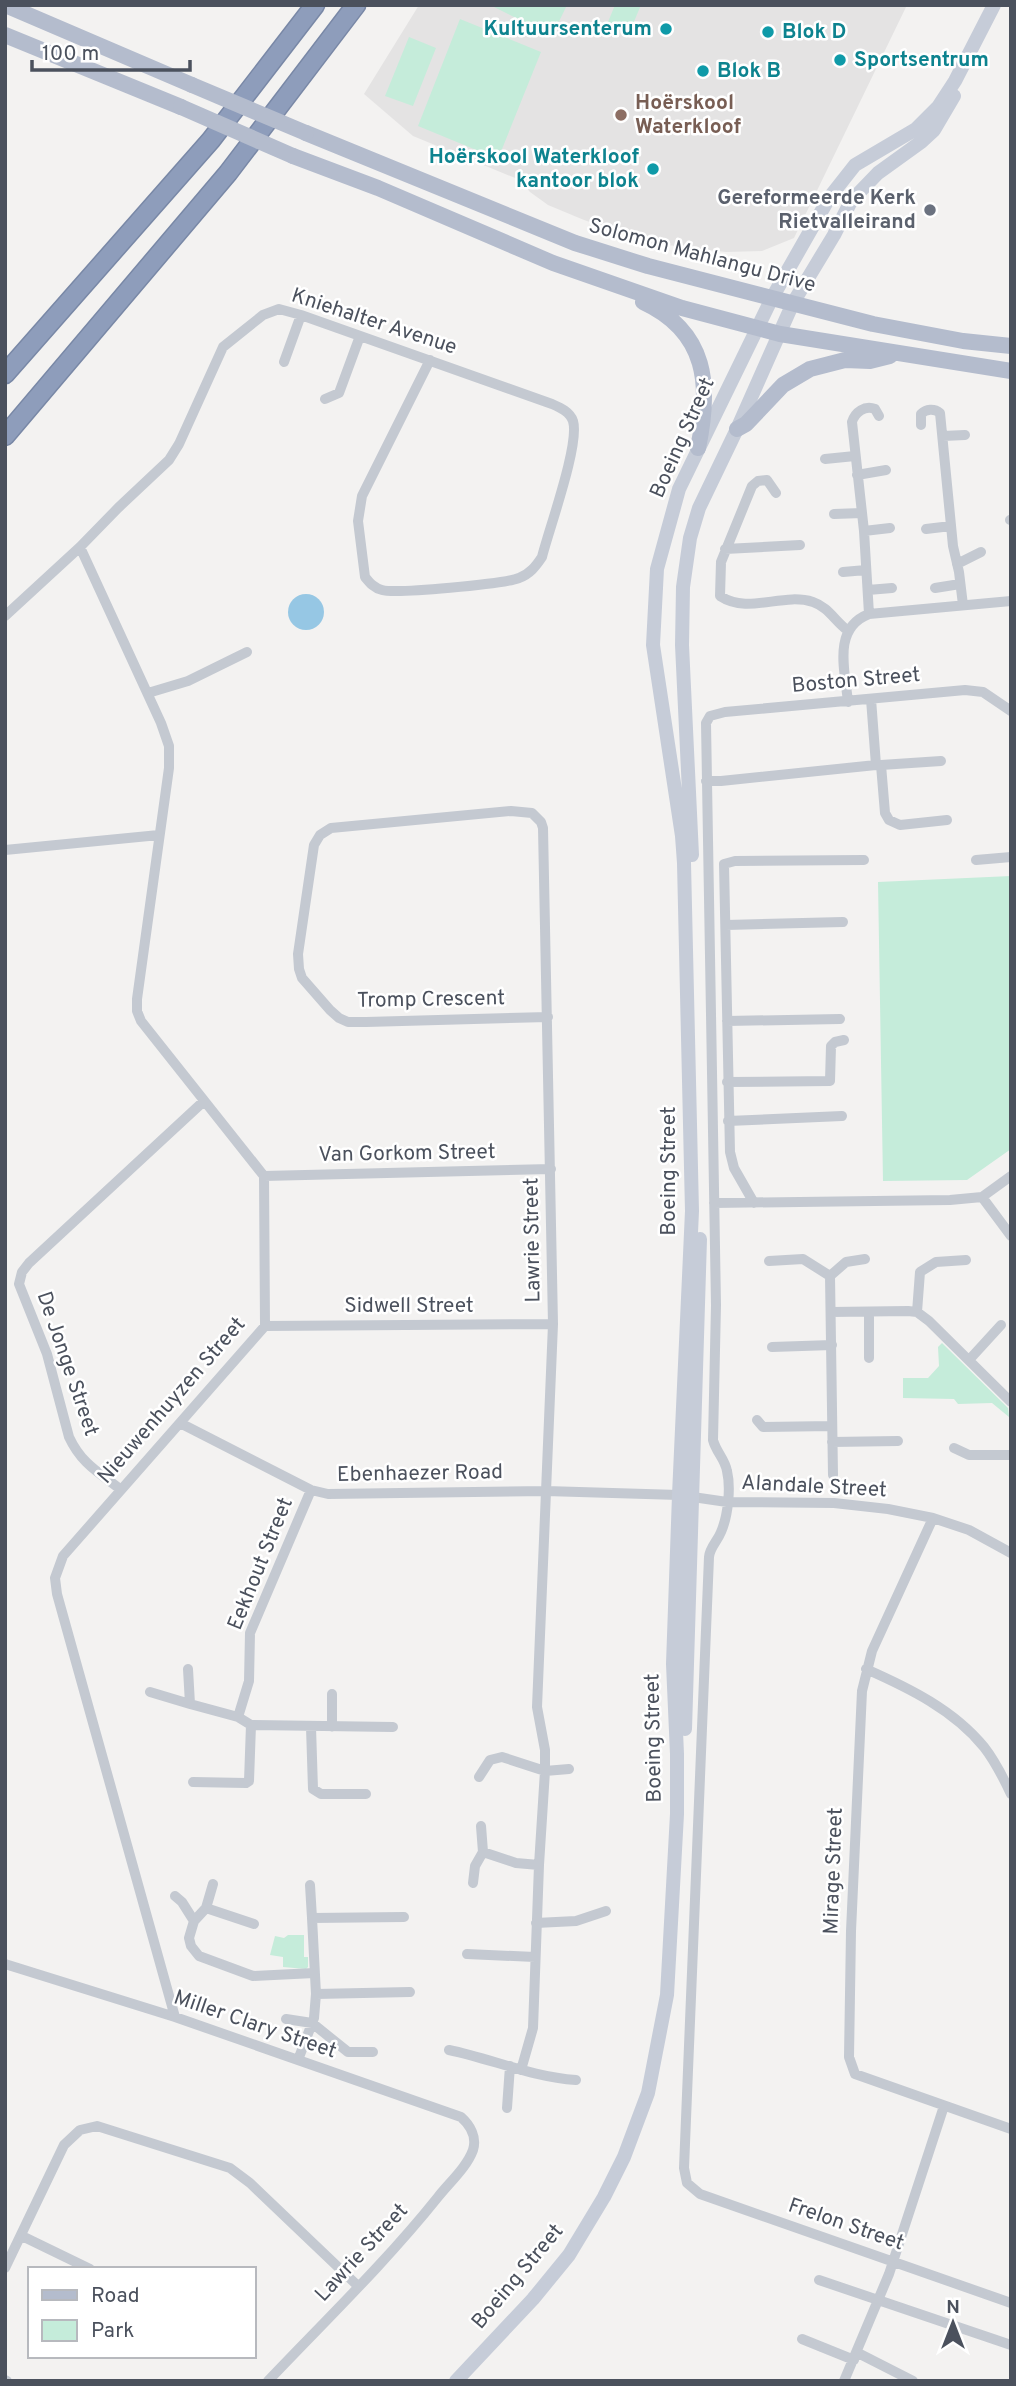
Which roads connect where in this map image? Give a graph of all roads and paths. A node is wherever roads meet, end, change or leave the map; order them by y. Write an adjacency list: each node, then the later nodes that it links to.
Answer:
1 (5, 5): 8 (main road, Solomon Mahlangu Drive, bridge)
2 (315, 5): 19 (highway)
3 (356, 5): 25 (highway)
4 (994, 5): 8 (main road, Boeing Street)
5 (1003, 5): 9 (main road, Boeing Street)
6 (5, 35): 7 (main road, bridge)
7 (554, 263): 11 (main road); 27 (main road)
8 (772, 298): 9 (main road, Solomon Mahlangu Drive); 11 (main road, Boeing Street)
9 (793, 303): 12 (main road, Boeing Street); 14 (main road, Solomon Mahlangu Drive)
10 (301, 315): 13 (street, Kniehalter Avenue); 17 (street); 40 (street, Kniehalter Avenue)
11 (757, 328): 12 (main road); 27 (main road, Boeing Street)
12 (780, 334): 15 (main road); 23 (main road, Boeing Street)
13 (360, 335): 16 (street, Kniehalter Avenue); 20 (street)
14 (1011, 346)
15 (900, 354): 18 (main road); 23 (main road)
16 (430, 360): 16 (street, Kniehalter Avenue)
17 (284, 362)
18 (1011, 371)
19 (5, 374)
20 (325, 399)
21 (879, 416): 28 (street)
22 (921, 425): 26 (street)
23 (737, 429): 114 (main road, Boeing Street)
24 (965, 435): 26 (street)
25 (5, 436)
26 (943, 436): 35 (street)
27 (698, 448): 114 (main road, Boeing Street)
28 (855, 456): 29 (street); 31 (street)
29 (825, 459)
30 (886, 470): 31 (street)
31 (857, 475): 33 (street)
32 (776, 493): 41 (street)
33 (862, 513): 34 (street); 38 (street)
34 (834, 514)
35 (951, 526): 37 (street); 43 (street)
36 (890, 528): 38 (street)
37 (926, 529)
38 (864, 531): 44 (street)
39 (800, 545): 41 (street)
40 (80, 547): 53 (street, Kniehalter Avenue); 56 (street)
41 (725, 549): 54 (street)
42 (981, 552): 43 (street)
43 (957, 564): 46 (street)
44 (866, 570): 45 (street); 49 (street)
45 (843, 572)
46 (960, 584): 47 (street); 51 (street)
47 (935, 587)
48 (892, 588): 49 (street)
49 (868, 590): 52 (street)
50 (1011, 601): 51 (street)
51 (963, 605): 52 (street)
52 (869, 614): 54 (street)
53 (5, 616)
54 (847, 630): 58 (street)
55 (247, 652): 56 (street)
56 (148, 693): 66 (street)
57 (871, 699): 58 (street, Boston Street); 59 (street, Boston Street); 62 (street)
58 (848, 702): 60 (street, Boston Street)
59 (1011, 711)
60 (705, 726): 63 (street, Boeing Street)
61 (941, 761): 62 (street)
62 (878, 765): 63 (street); 65 (street)
63 (706, 781): 85 (street, Boeing Street)
64 (476, 813): 73 (street, Lawrie Street); 73 (street, Tromp Crescent)
65 (947, 820)
66 (159, 835): 67 (street); 78 (street)
67 (5, 850)
68 (1011, 857): 70 (street)
69 (864, 860): 72 (street)
70 (976, 860)
71 (843, 922): 72 (street)
72 (726, 925): 75 (street)
73 (548, 1017): 81 (street, Lawrie Street)
74 (839, 1019): 75 (street)
75 (727, 1021): 77 (street)
76 (844, 1040): 77 (street)
77 (727, 1083): 80 (street)
78 (204, 1101): 82 (street); 111 (street, De Jonge Street)
79 (842, 1116): 80 (street)
80 (728, 1121): 86 (street)
81 (551, 1170): 82 (street, Van Gorkom Street); 95 (street, Lawrie Street)
82 (264, 1176): 97 (street, Nieuwenhuyzen Street)
83 (1011, 1176): 84 (street)
84 (982, 1197): 86 (street); 87 (street)
85 (713, 1203): 86 (street); 115 (street, Boeing Street)
86 (754, 1203)
87 (1011, 1236)
88 (865, 1259): 91 (street)
89 (966, 1260): 94 (street)
90 (769, 1261): 91 (street)
91 (830, 1276): 92 (street)
92 (831, 1312): 93 (street); 98 (street)
93 (869, 1312): 94 (street); 100 (street)
94 (917, 1312): 101 (street)
95 (553, 1324): 97 (street, Sidwell Street); 113 (street, Lawrie Street)
96 (1001, 1325): 101 (street)
97 (265, 1326): 104 (street, Nieuwenhuyzen Street)
98 (832, 1345): 99 (street); 105 (street)
99 (772, 1347)
100 (869, 1358)
101 (969, 1360): 102 (street)
102 (1011, 1402)
103 (757, 1420): 105 (street)
104 (180, 1423): 111 (street, Nieuwenhuyzen Street); 112 (street, Ebenhaezer Road)
105 (832, 1426): 107 (street)
106 (898, 1441): 107 (street)
107 (832, 1442): 110 (street)
108 (954, 1448): 109 (street)
109 (1011, 1455)
110 (833, 1475)
111 (120, 1489): 154 (street, Nieuwenhuyzen Street)
112 (311, 1490): 113 (street, Ebenhaezer Road); 123 (street, Eekhout Street)
113 (546, 1491): 114 (street, Ebenhaezer Road); 129 (street, Lawrie Street)
114 (685, 1496): 115 (street, Alandale Street); 180 (main road, Boeing Street); 181 (main road, Boeing Street)
115 (727, 1502): 116 (street, Alandale Street); 167 (street, Boeing Street)
116 (933, 1518): 117 (street, Alandale Street); 118 (street, Mirage Street)
117 (1011, 1553)
118 (866, 1669): 133 (street); 163 (street, Mirage Street)
119 (188, 1670): 122 (street)
120 (150, 1692): 122 (street)
121 (332, 1694): 126 (street)
122 (190, 1704): 123 (street)
123 (238, 1717): 124 (street)
124 (251, 1725): 125 (street); 131 (street)
125 (311, 1727): 126 (street); 132 (street)
126 (332, 1727): 127 (street)
127 (393, 1727)
128 (569, 1769): 129 (street)
129 (545, 1771): 130 (street); 136 (street, Lawrie Street)
130 (479, 1777)
131 (193, 1782)
132 (366, 1794)
133 (1011, 1794)
134 (481, 1826): 135 (street)
135 (483, 1852): 136 (street); 137 (street)
136 (538, 1865): 146 (street, Lawrie Street)
137 (473, 1883)
138 (213, 1884): 141 (street)
139 (310, 1885): 144 (street)
140 (175, 1896): 145 (street)
141 (206, 1908): 145 (street); 147 (street)
142 (606, 1911): 146 (street)
143 (404, 1917): 144 (street)
144 (313, 1918): 151 (street)
145 (194, 1921): 151 (street)
146 (536, 1923): 149 (street, Lawrie Street)
147 (254, 1924)
148 (467, 1954): 149 (street)
149 (535, 1957): 161 (street, Lawrie Street)
150 (5, 1964): 154 (street, Miller Clary Street)
151 (314, 1973): 153 (street)
152 (410, 1992): 153 (street)
153 (316, 1994): 156 (street)
154 (174, 2017): 159 (street, Miller Clary Street)
155 (286, 2019): 156 (street)
156 (313, 2023): 158 (street); 159 (street)
157 (449, 2050): 160 (street)
158 (373, 2052)
159 (298, 2060): 166 (street, Miller Clary Street)
160 (510, 2066): 161 (street); 164 (street)
161 (521, 2070): 162 (street)
162 (576, 2080)
163 (944, 2106): 165 (street, Mirage Street); 169 (street)
164 (507, 2108)
165 (1011, 2129)
166 (474, 2146): 173 (street, Lawrie Street)
167 (684, 2168): 169 (street, Frelon Street)
168 (22, 2236): 170 (street); 171 (street); 173 (street)
169 (893, 2262): 174 (street); 175 (street, Frelon Street)
170 (86, 2267)
171 (5, 2268)
172 (819, 2280): 174 (street)
173 (358, 2286): 179 (street, Lawrie Street)
174 (880, 2300): 177 (street); 178 (street)
175 (1011, 2302)
176 (802, 2339): 178 (street)
177 (1011, 2345)
178 (856, 2356): 182 (street); 183 (street)
179 (268, 2381)
180 (456, 2381)
181 (463, 2381)
182 (845, 2381)
183 (913, 2381)

